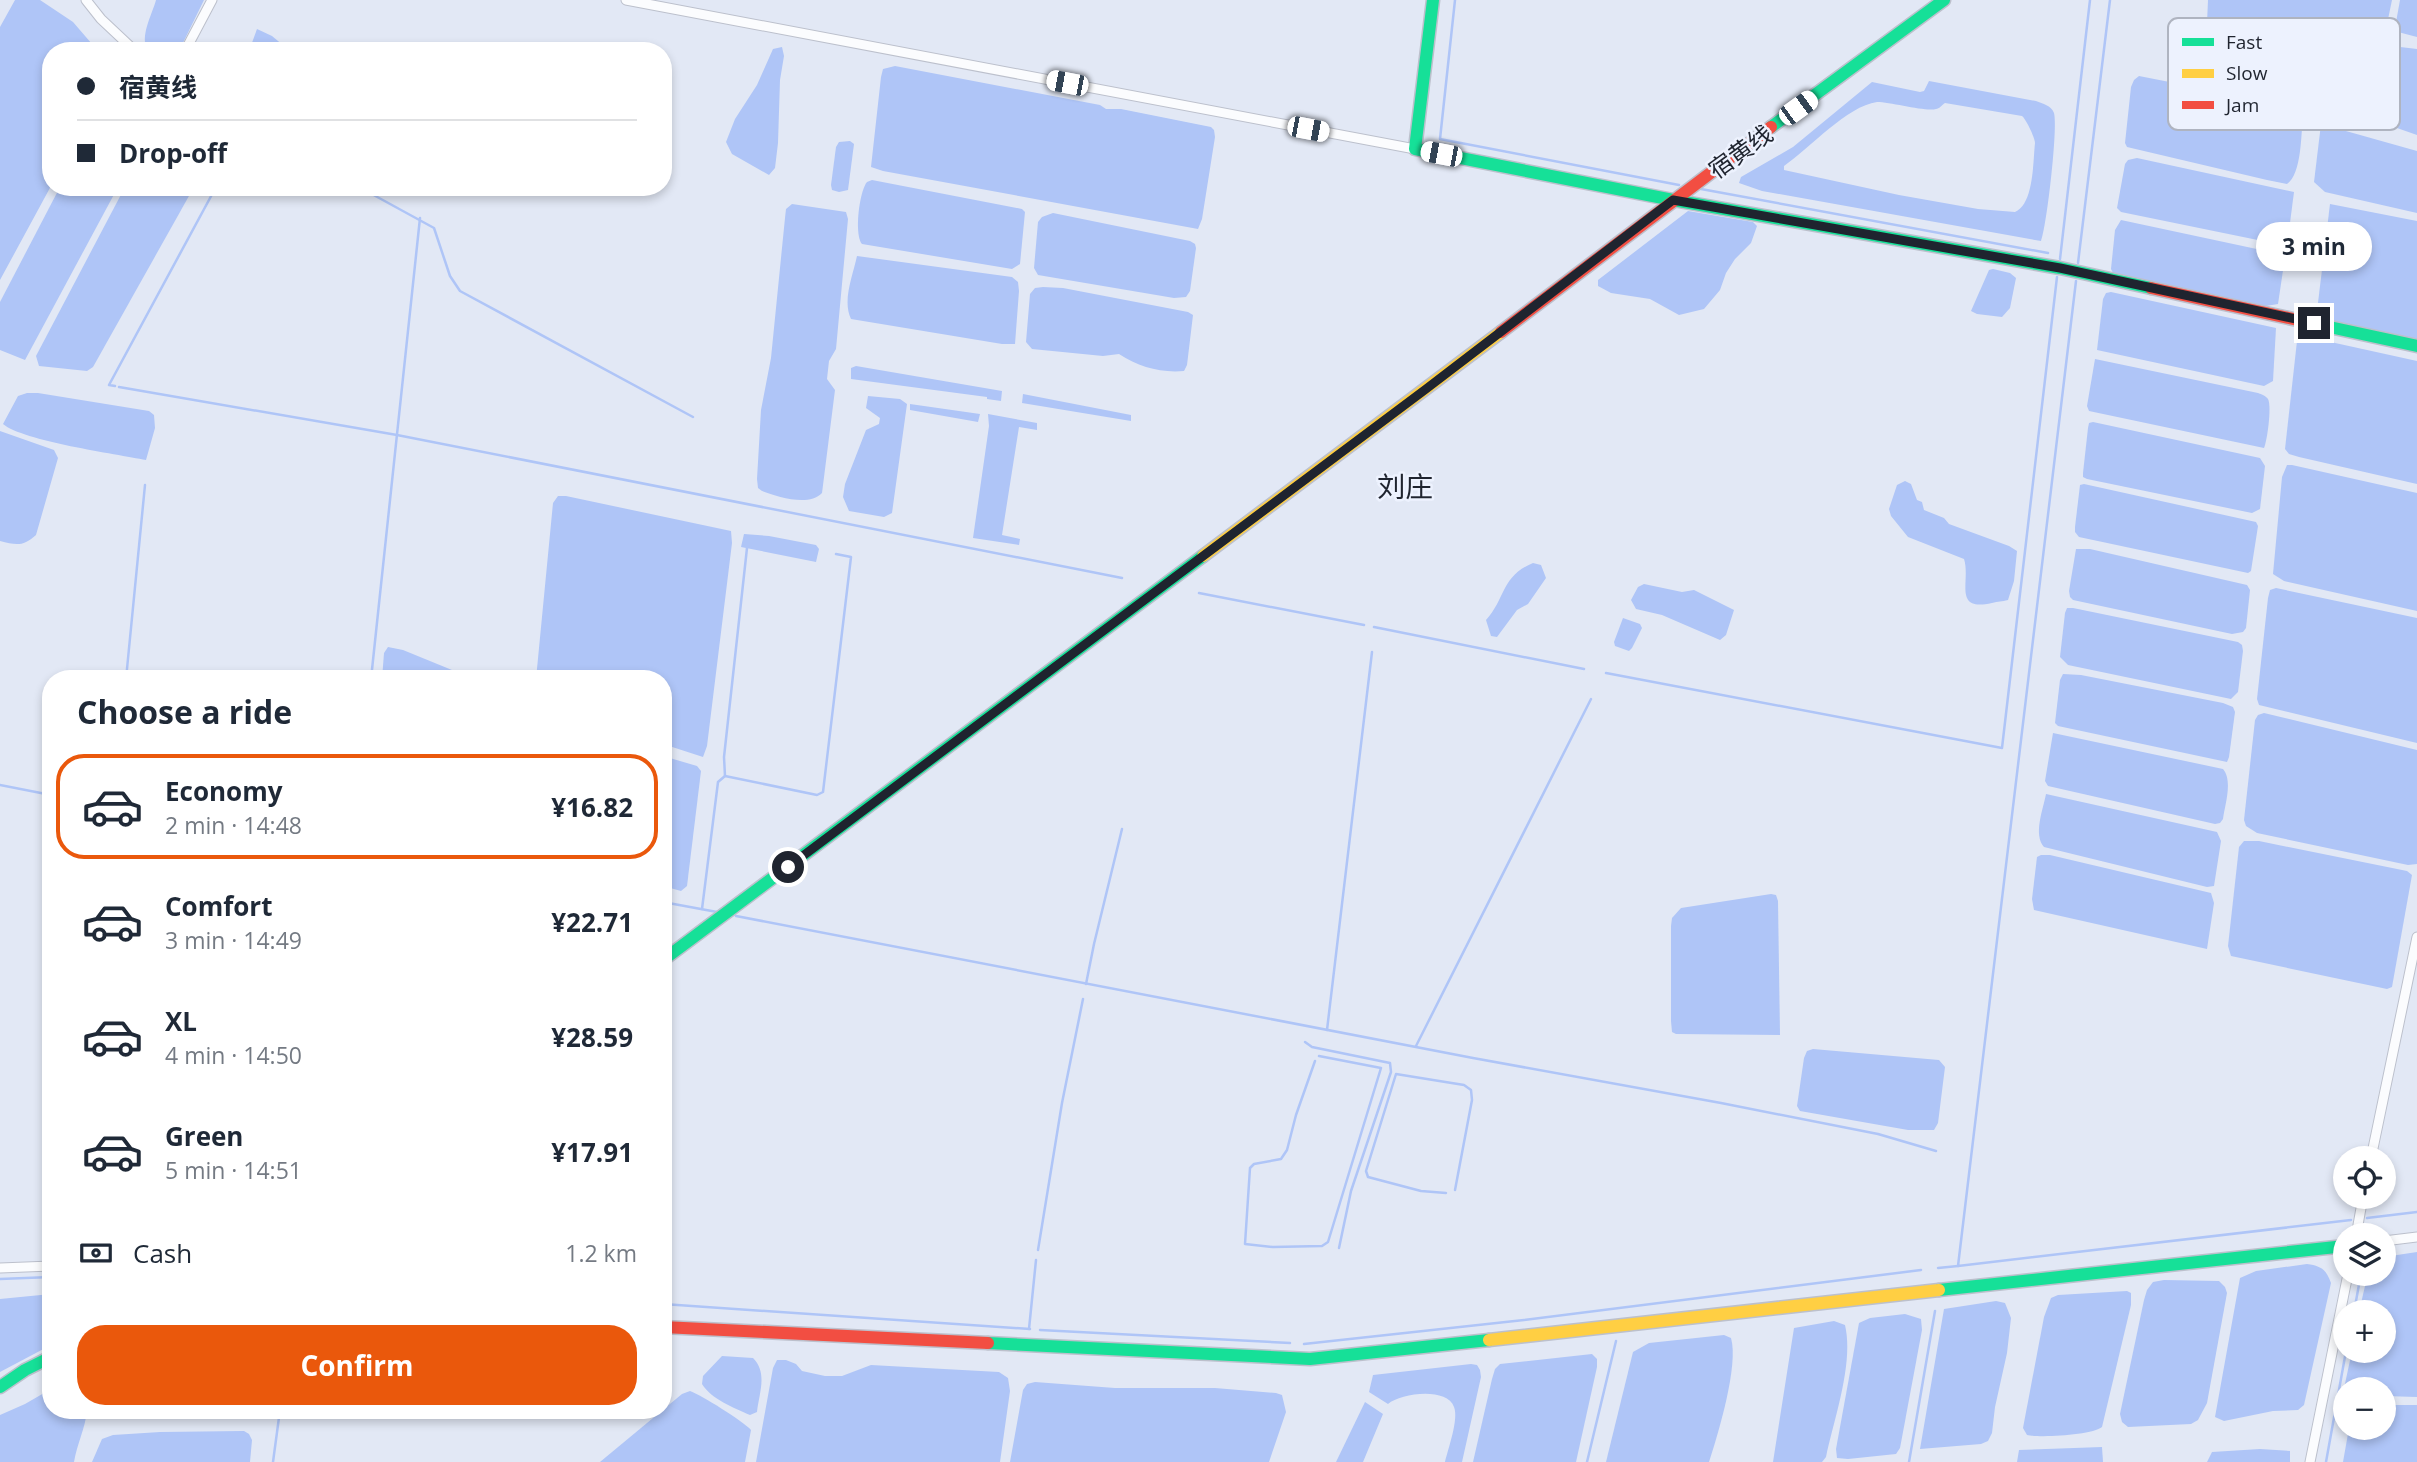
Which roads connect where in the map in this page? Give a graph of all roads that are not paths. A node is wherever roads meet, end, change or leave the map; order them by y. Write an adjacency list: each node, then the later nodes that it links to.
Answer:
1 (86, 0): 6 (street)
2 (212, 0): 7 (street)
3 (626, 0): 8 (street)
4 (1433, 0): 8 (street)
5 (1944, 0): 9 (street, 宿黄线)
6 (125, 42)
7 (190, 42)
8 (1415, 149): 9 (street)
9 (1673, 200): 10 (street); 12 (street, 宿黄线)
10 (2417, 346)
11 (2417, 937): 13 (street)
12 (672, 953)
13 (2373, 1146)
14 (2417, 1237): 15 (street)
15 (2396, 1240)
16 (2333, 1247): 20 (street)
17 (42, 1266): 18 (street)
18 (0, 1268)
19 (2346, 1286): 23 (street)
20 (672, 1327)
21 (42, 1362): 22 (street)
22 (0, 1387)
23 (2310, 1462)

